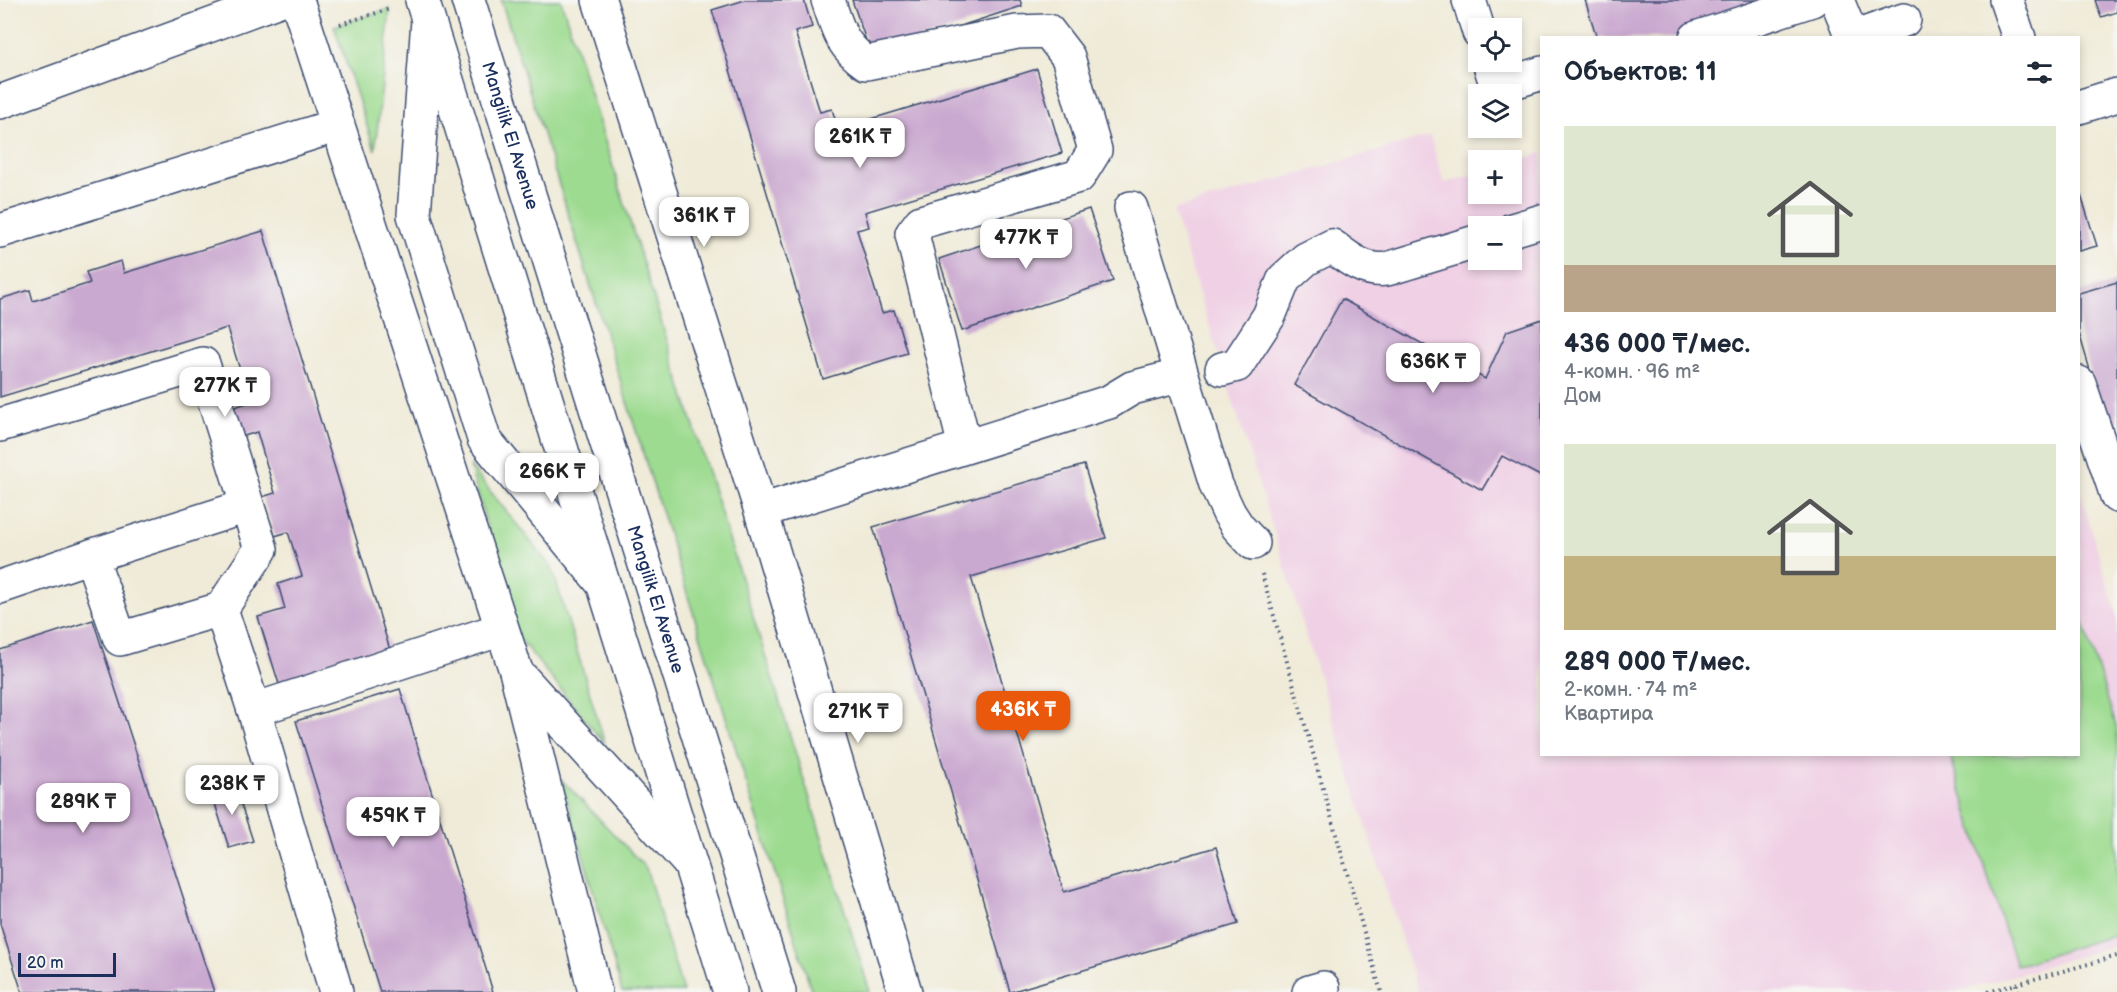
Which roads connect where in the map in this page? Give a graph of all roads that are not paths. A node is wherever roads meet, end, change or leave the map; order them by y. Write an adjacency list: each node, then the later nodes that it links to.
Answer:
1 (279, 0): 20 (main road)
2 (297, 0): 22 (main road)
3 (468, 0): 48 (main road, Mangilik El Avenue)
4 (599, 0): 35 (main road)
5 (828, 0): 32 (main road)
6 (1469, 0): 11 (main road)
7 (1812, 0): 14 (main road)
8 (1837, 0): 15 (main road)
9 (2006, 0): 13 (main road)
10 (425, 9): 38 (main road); 38 (main road)
11 (1475, 18)
12 (1904, 20): 16 (main road)
13 (2010, 35)
14 (1702, 36)
15 (1852, 36)
16 (1855, 36)
17 (1492, 72): 18 (main road)
18 (1540, 74)
19 (2117, 95): 21 (main road)
20 (0, 102)
21 (2080, 106)
22 (338, 125): 26 (main road); 41 (main road)
23 (1131, 208): 29 (main road)
24 (1540, 222): 25 (main road)
25 (1522, 227)
26 (0, 231)
27 (1468, 244): 28 (main road)
28 (1222, 369)
29 (1182, 375): 32 (main road); 36 (main road)
30 (2080, 386): 33 (main road)
31 (0, 424): 34 (main road)
32 (965, 447): 35 (main road)
33 (2117, 496)
34 (247, 506): 37 (main road); 40 (main road)
35 (761, 511): 49 (main road)
36 (1253, 543)
37 (91, 556): 39 (main road); 40 (main road)
38 (604, 585): 44 (main road)
39 (0, 587)
40 (220, 609): 43 (main road)
41 (502, 629): 42 (main road); 43 (main road)
42 (516, 671): 44 (main road); 46 (main road)
43 (254, 710): 45 (main road)
44 (690, 864): 47 (main road)
45 (336, 992)
46 (595, 992)
47 (730, 992)
48 (778, 992)
49 (905, 992)

